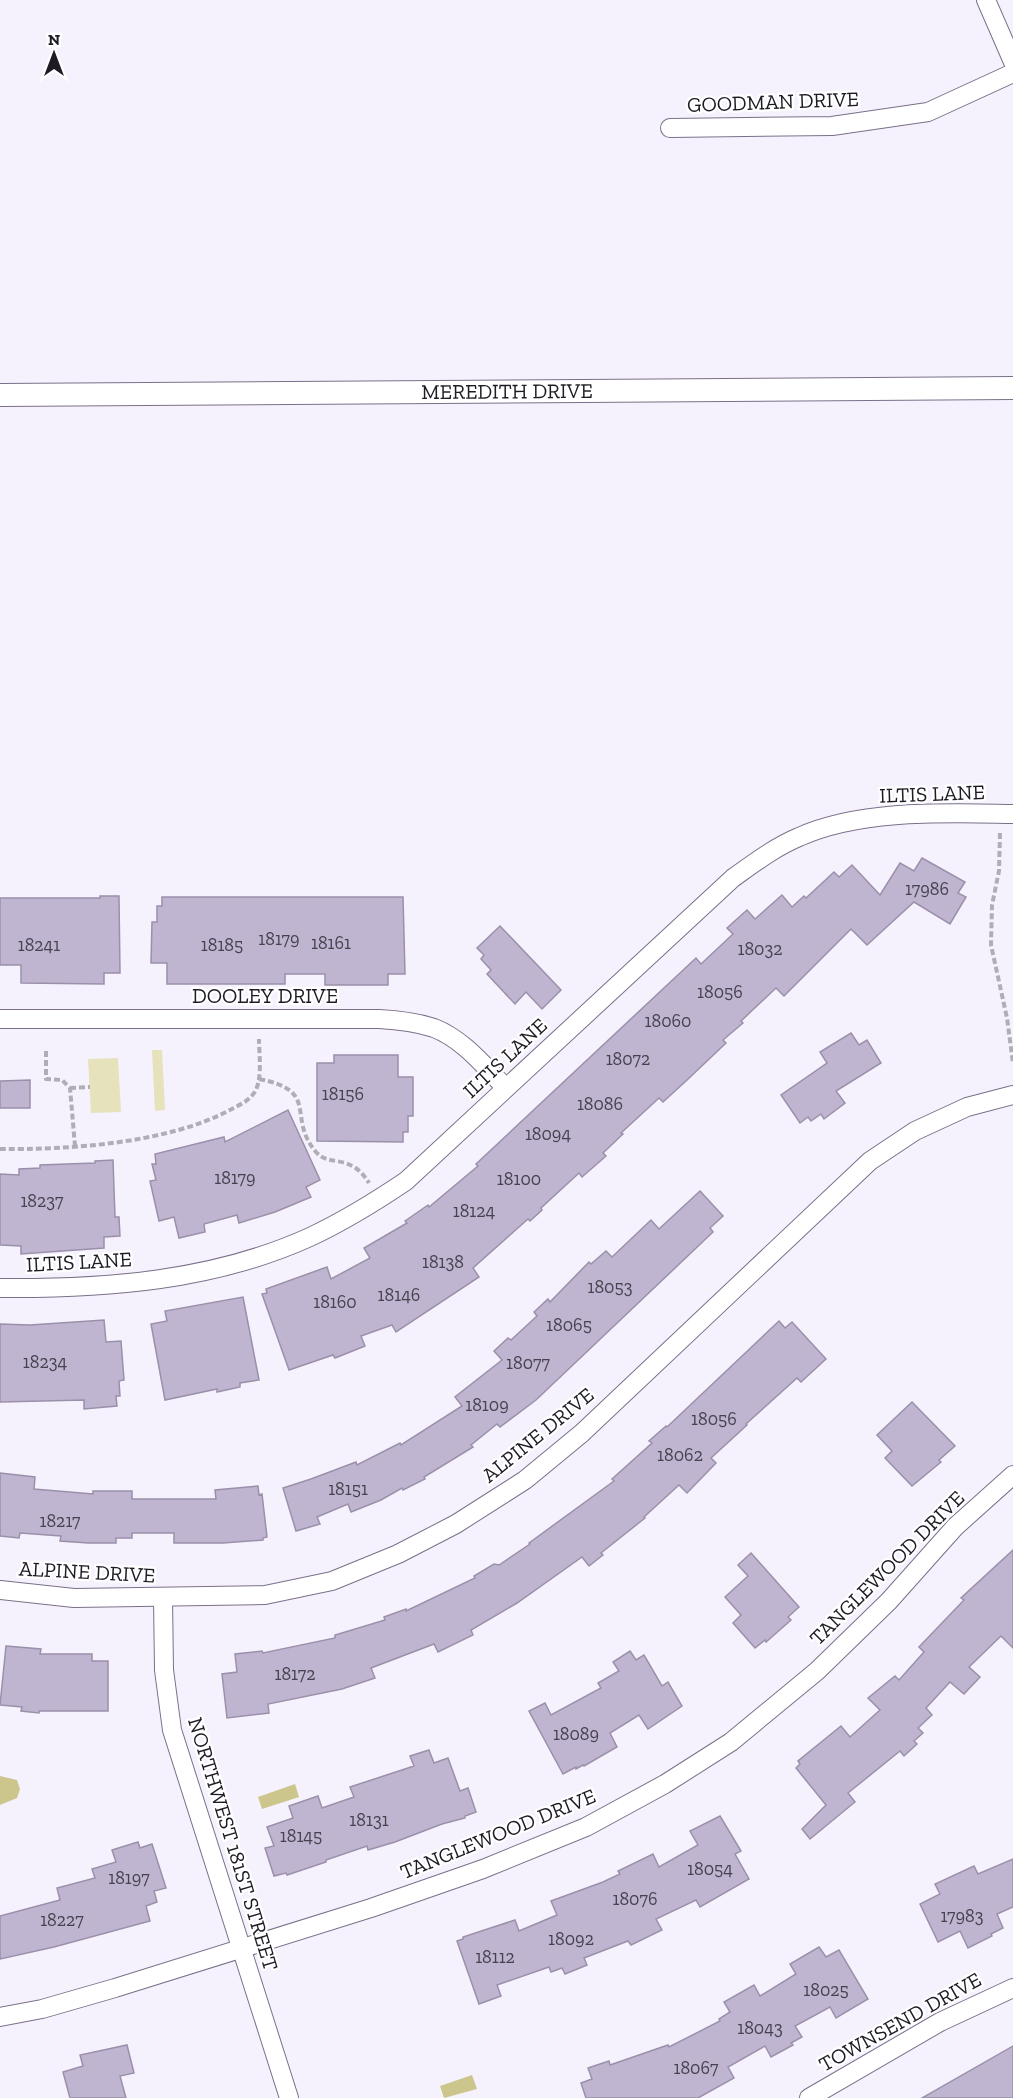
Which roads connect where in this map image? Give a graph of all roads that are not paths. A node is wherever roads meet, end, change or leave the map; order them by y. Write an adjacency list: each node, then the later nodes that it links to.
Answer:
1 (986, 0): 2 (street)
2 (1013, 62)
3 (1013, 73): 4 (street, GOODMAN DRIVE)
4 (670, 128)
5 (1013, 388): 6 (street, MEREDITH DRIVE)
6 (0, 395)
7 (1013, 814): 9 (street, ILTIS LANE)
8 (0, 1019): 9 (street, DOOLEY DRIVE)
9 (506, 1088): 11 (street, ILTIS LANE)
10 (1013, 1095): 14 (street, ALPINE DRIVE)
11 (0, 1288)
12 (1013, 1475): 15 (street, TANGLEWOOD DRIVE)
13 (0, 1590): 14 (street, ALPINE DRIVE)
14 (163, 1598): 15 (street, NORTHWEST 181ST STREET)
15 (241, 1949): 17 (street, TANGLEWOOD DRIVE); 18 (street, NORTHWEST 181ST STREET)
16 (1013, 1988): 19 (street, TOWNSEND DRIVE)
17 (0, 2017)
18 (289, 2098)
19 (809, 2098)

